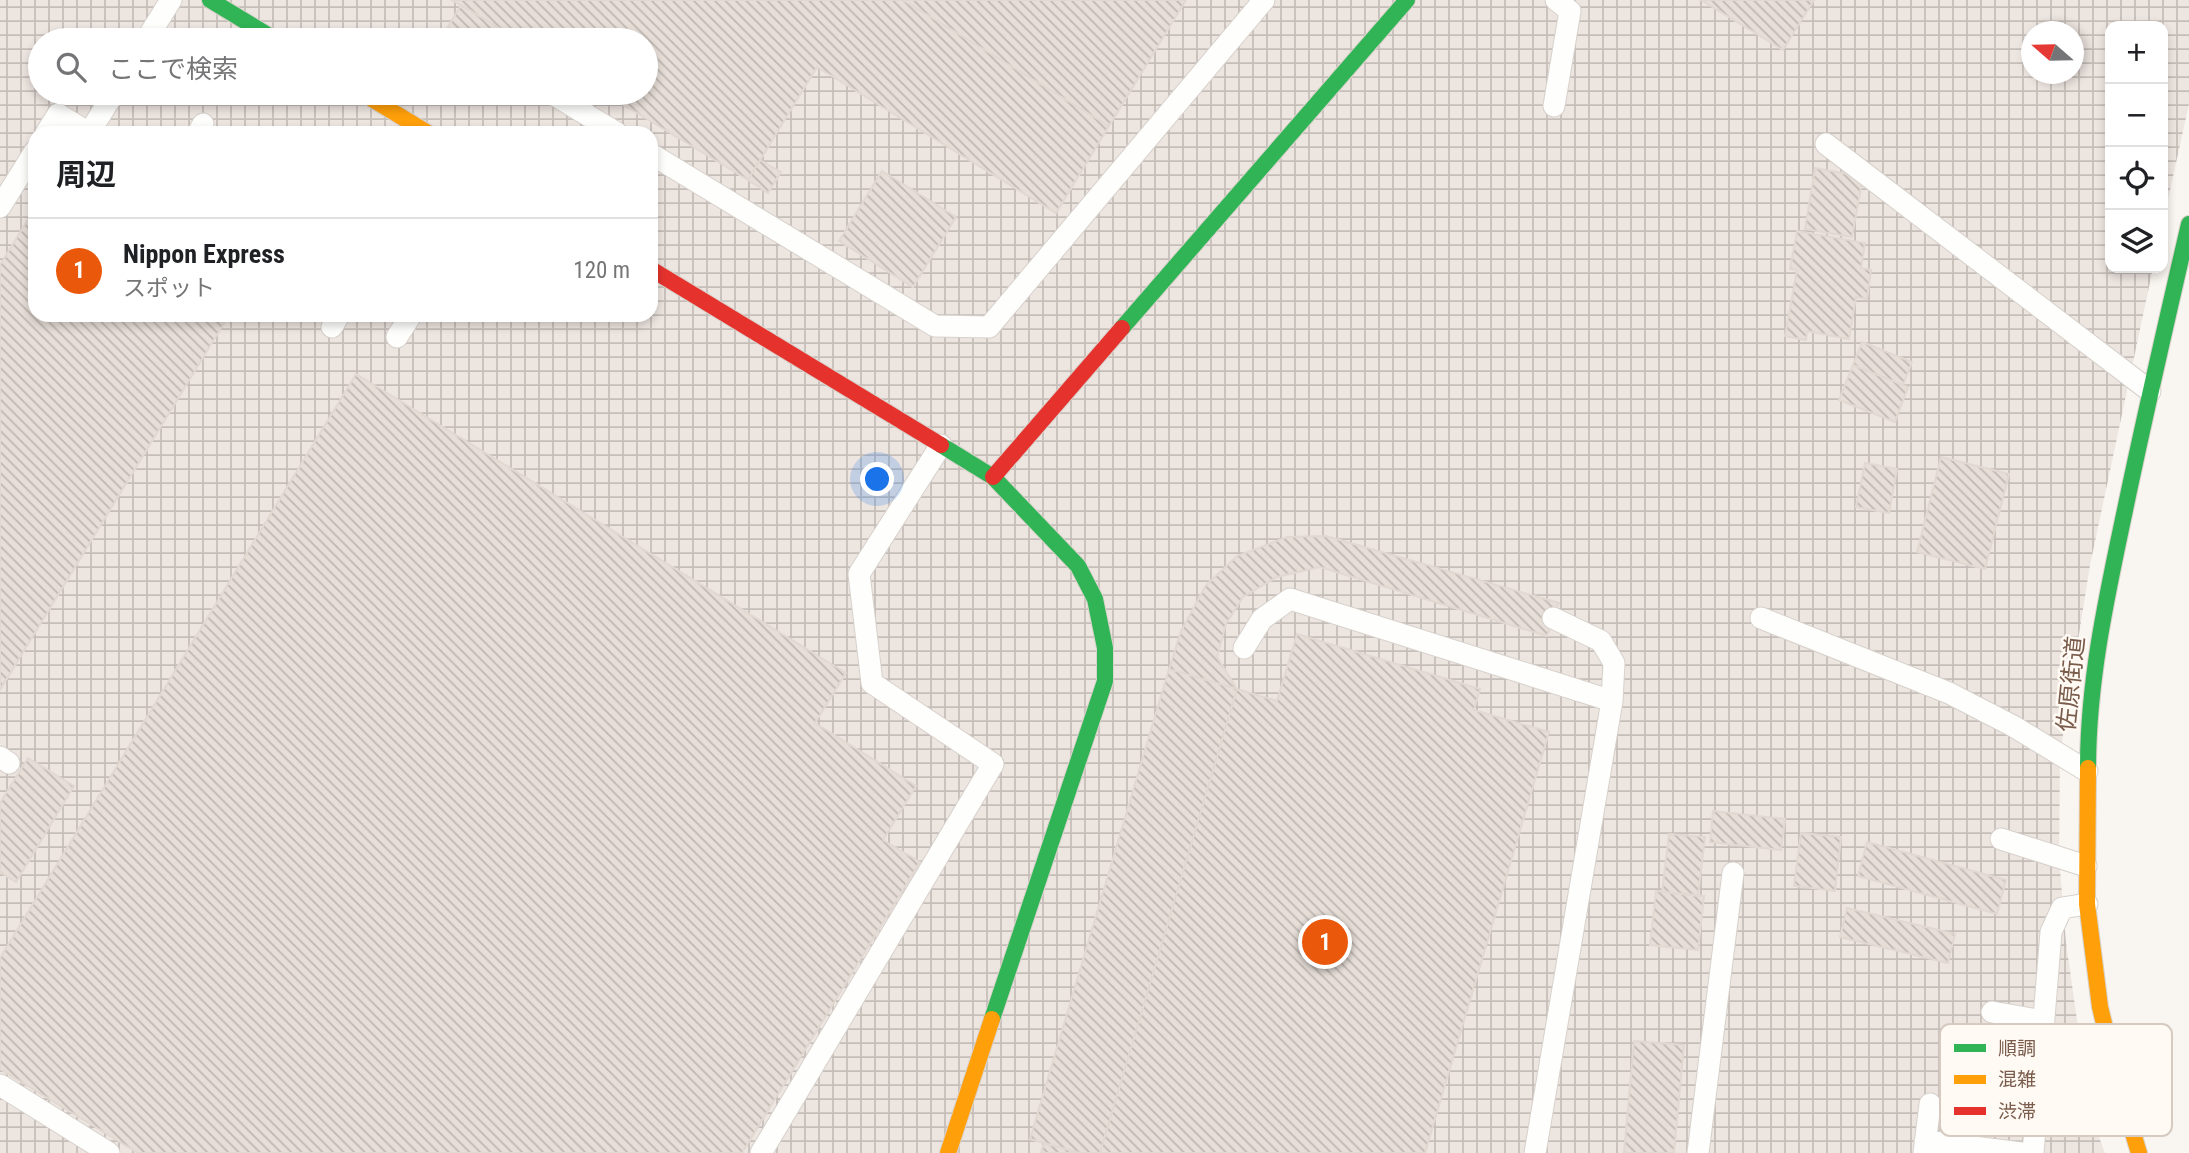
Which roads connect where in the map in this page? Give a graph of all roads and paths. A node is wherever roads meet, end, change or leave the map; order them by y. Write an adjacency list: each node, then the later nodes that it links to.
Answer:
1 (171, 0): 6 (lane)
2 (210, 0): 7 (main road)
3 (1264, 0): 18 (lane)
4 (1407, 0): 27 (main road)
5 (1556, 0): 11 (lane)
6 (154, 28)
7 (256, 28)
8 (106, 105): 14 (lane)
9 (382, 105): 15 (main road)
10 (571, 105): 16 (lane)
11 (1554, 106)
12 (50, 126): 13 (lane)
13 (78, 126)
14 (93, 126)
15 (416, 126)
16 (605, 126)
17 (1826, 144): 25 (lane)
18 (658, 158)
19 (28, 162): 20 (lane)
20 (0, 207)
21 (2189, 224): 25 (main road, 佐原街道)
22 (658, 273): 26 (main road)
23 (407, 322): 24 (lane)
24 (397, 337)
25 (2150, 391): 32 (main road, 佐原街道)
26 (941, 445): 27 (main road); 46 (lane)
27 (993, 477): 47 (main road)
28 (1553, 618): 31 (lane)
29 (1762, 618): 32 (lane)
30 (1244, 648): 31 (lane)
31 (1612, 701): 48 (lane)
32 (2087, 771): 34 (main road, 佐原街道)
33 (2001, 839): 34 (lane)
34 (2086, 866): 36 (main road, 佐原街道)
35 (1733, 873): 49 (lane)
36 (2087, 904): 38 (lane); 40 (main road, 佐原街道)
37 (1992, 1012): 38 (lane)
38 (2043, 1021): 39 (lane)
39 (2043, 1024)
40 (2104, 1024)
41 (0, 1085): 45 (lane)
42 (1930, 1104): 44 (lane)
43 (2134, 1136): 51 (main road, 佐原街道)
44 (1924, 1147): 50 (lane)
45 (109, 1153)
46 (761, 1153)
47 (948, 1153)
48 (1535, 1153)
49 (1698, 1153)
50 (2021, 1153)
51 (2139, 1153)

